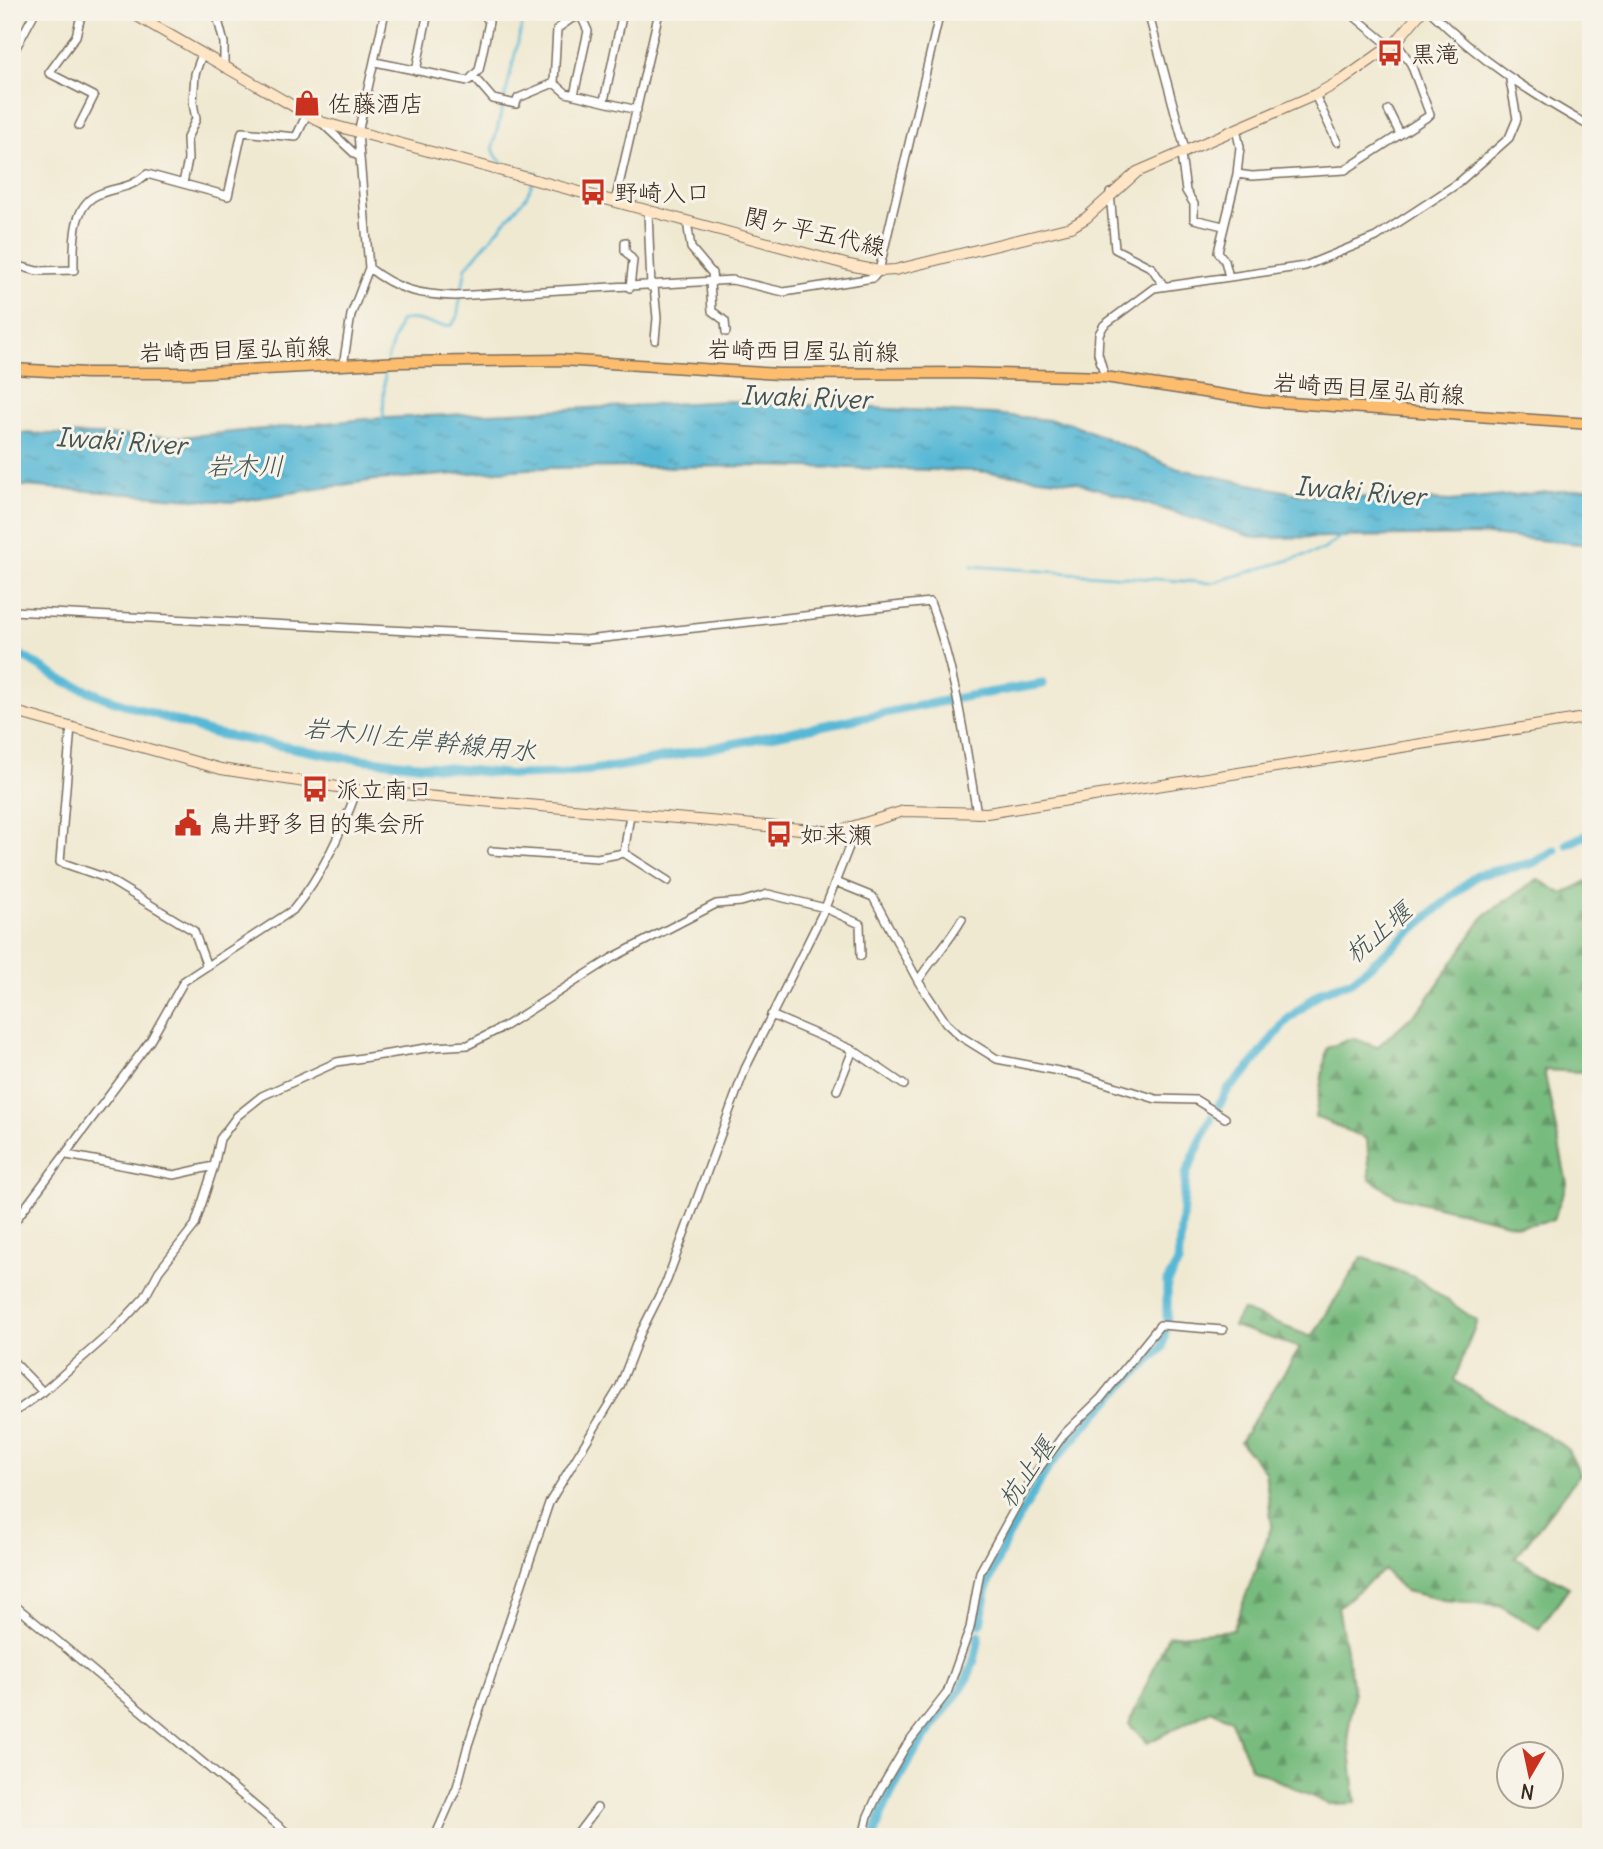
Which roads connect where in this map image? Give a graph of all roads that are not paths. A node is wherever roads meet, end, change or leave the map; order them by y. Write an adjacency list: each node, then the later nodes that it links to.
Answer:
1 (35, 12): 20 (street)
2 (82, 12): 34 (street)
3 (130, 12): 19 (street, 関ヶ平五代線)
4 (216, 12): 22 (street)
5 (385, 12): 21 (street)
6 (428, 12): 23 (street)
7 (483, 12): 24 (street)
8 (593, 12): 17 (street)
9 (623, 12): 29 (street)
10 (659, 12): 30 (street)
11 (940, 12): 52 (street)
12 (1148, 12): 40 (street)
13 (1421, 12): 18 (street, 関ヶ平五代線)
14 (1431, 12): 25 (street)
15 (1350, 13): 18 (street)
16 (570, 15): 17 (street); 26 (street)
17 (581, 16): 27 (street)
18 (1393, 44): 28 (street, 関ヶ平五代線); 38 (street)
19 (202, 54): 22 (street, 関ヶ平五代線); 43 (street)
20 (12, 55)
21 (375, 62): 23 (street); 37 (street)
22 (224, 68): 32 (street, 関ヶ平五代線)
23 (416, 71): 24 (street)
24 (474, 77): 26 (street)
25 (1510, 80): 35 (street); 53 (street)
26 (554, 83): 27 (street)
27 (574, 95): 29 (street)
28 (1315, 95): 36 (street, 関ヶ平五代線); 39 (street)
29 (604, 101): 30 (street)
30 (637, 110): 45 (street)
31 (1388, 110): 38 (street)
32 (306, 116): 33 (street, 関ヶ平五代線); 43 (street)
33 (321, 122): 37 (street, 関ヶ平五代線); 41 (street)
34 (79, 126)
35 (1591, 127)
36 (1236, 129): 40 (street, 関ヶ平五代線); 42 (street)
37 (358, 133): 41 (street); 45 (street, 関ヶ平五代線)
38 (1400, 134): 42 (street)
39 (1337, 142)
40 (1184, 154): 44 (street, 関ヶ平五代線); 48 (street)
41 (358, 159): 51 (street)
42 (1237, 174): 48 (street)
43 (183, 183): 50 (street)
44 (1110, 192): 52 (street, 関ヶ平五代線); 55 (street)
45 (615, 202): 46 (street, 関ヶ平五代線)
46 (648, 211): 47 (street, 関ヶ平五代線); 56 (street)
47 (687, 222): 52 (street, 関ヶ平五代線); 54 (street)
48 (1223, 226): 53 (street)
49 (625, 242): 57 (street)
50 (12, 264)
51 (369, 268): 57 (street); 60 (street)
52 (879, 271): 54 (street)
53 (1229, 277): 55 (street)
54 (712, 282): 56 (street); 58 (street)
55 (1163, 285): 62 (street)
56 (653, 287): 57 (street); 59 (street)
57 (630, 288)
58 (726, 332)
59 (654, 340)
60 (343, 366): 61 (main road, 岩崎西目屋弘前線); 62 (main road, 岩崎西目屋弘前線)
61 (12, 369)
62 (1105, 377): 63 (main road, 岩崎西目屋弘前線)
63 (1591, 424)
64 (12, 611): 69 (street)
65 (12, 711): 67 (street)
66 (1591, 717): 69 (street)
67 (71, 726): 68 (street); 79 (street)
68 (357, 790): 70 (street); 79 (street)
69 (977, 814): 71 (street)
70 (630, 815): 71 (street); 73 (street)
71 (848, 829): 75 (street)
72 (492, 851): 73 (street)
73 (624, 853): 74 (street)
74 (668, 881)
75 (836, 882): 76 (street); 80 (street)
76 (825, 908): 78 (street); 81 (street); 87 (street)
77 (962, 919): 80 (street)
78 (861, 956)
79 (206, 964): 86 (street)
80 (918, 981): 85 (street)
81 (771, 1015): 82 (street); 96 (street)
82 (853, 1050): 83 (street); 84 (street)
83 (904, 1086)
84 (837, 1090)
85 (1225, 1118)
86 (68, 1155): 87 (street); 88 (street)
87 (214, 1166): 91 (street)
88 (12, 1225)
89 (1223, 1330): 98 (street)
90 (12, 1360): 91 (street)
91 (43, 1392): 92 (street)
92 (12, 1414)
93 (12, 1603): 95 (street)
94 (597, 1808): 97 (street)
95 (292, 1837)
96 (435, 1837)
97 (575, 1837)
98 (863, 1837)

